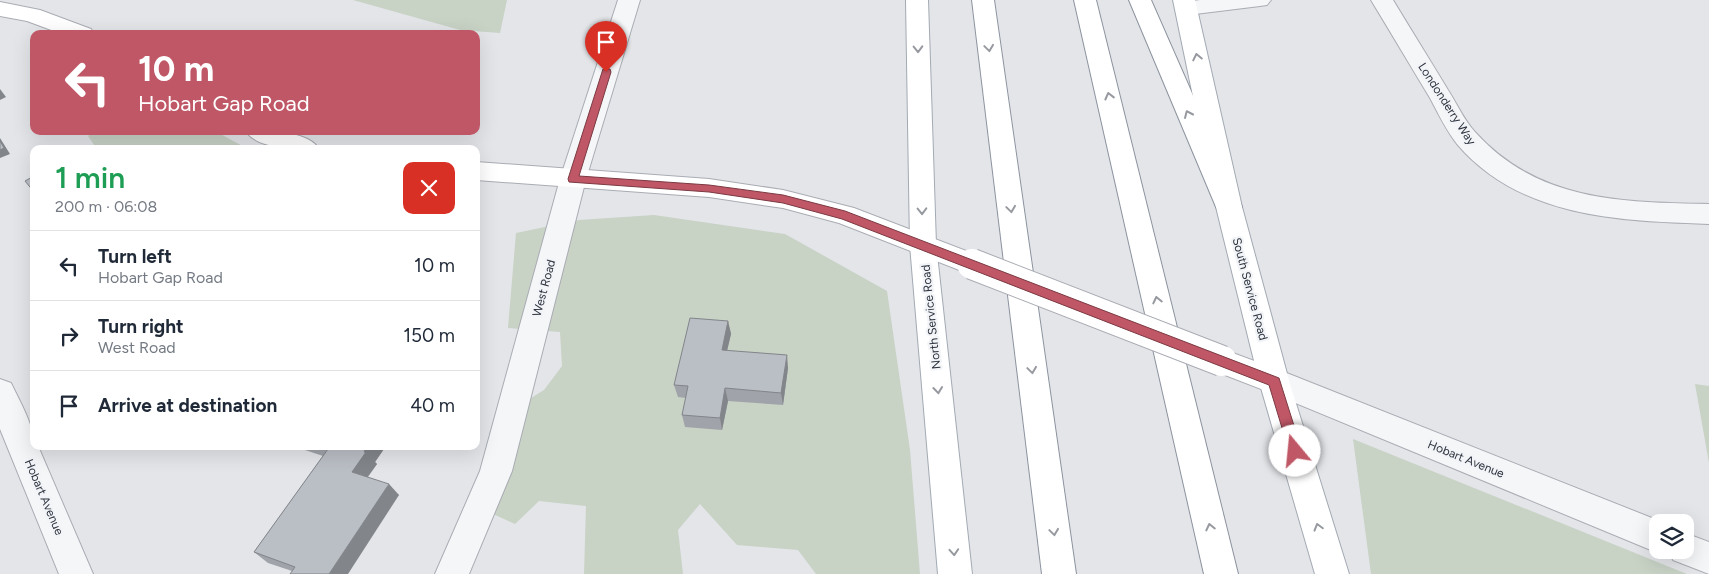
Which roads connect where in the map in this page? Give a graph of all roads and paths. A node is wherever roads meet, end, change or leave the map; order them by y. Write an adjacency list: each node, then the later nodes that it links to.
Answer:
1 (629, 0): 14 (street, West Road)
2 (917, 0): 17 (main road, North Service Road, one-way to 17)
3 (983, 0): 26 (main road, one-way to 26)
4 (1085, 0): 27 (main road, one-way to 4)
5 (1140, 0): 15 (main road, one-way to 5)
6 (1260, 0): 8 (street)
7 (1382, 0): 16 (street, Londonderry Way)
8 (1185, 4): 15 (main road, South Service Road, one-way to 8)
9 (0, 9): 10 (main road)
10 (73, 30)
11 (269, 135): 12 (main road)
12 (296, 145)
13 (480, 171): 14 (main road)
14 (573, 179): 17 (main road); 24 (street, West Road)
15 (1229, 207): 18 (main road, South Service Road)
16 (1709, 214)
17 (923, 245): 18 (main road, bridge); 25 (main road, North Service Road, one-way to 25)
18 (1274, 381): 20 (street, Hobart Avenue); 28 (main road, South Service Road, one-way to 18)
19 (0, 392): 23 (street, Hobart Avenue)
20 (1649, 533)
21 (1694, 552): 22 (street)
22 (1709, 558)
23 (76, 574)
24 (452, 574)
25 (956, 574)
26 (1059, 574)
27 (1221, 574)
28 (1332, 574)

